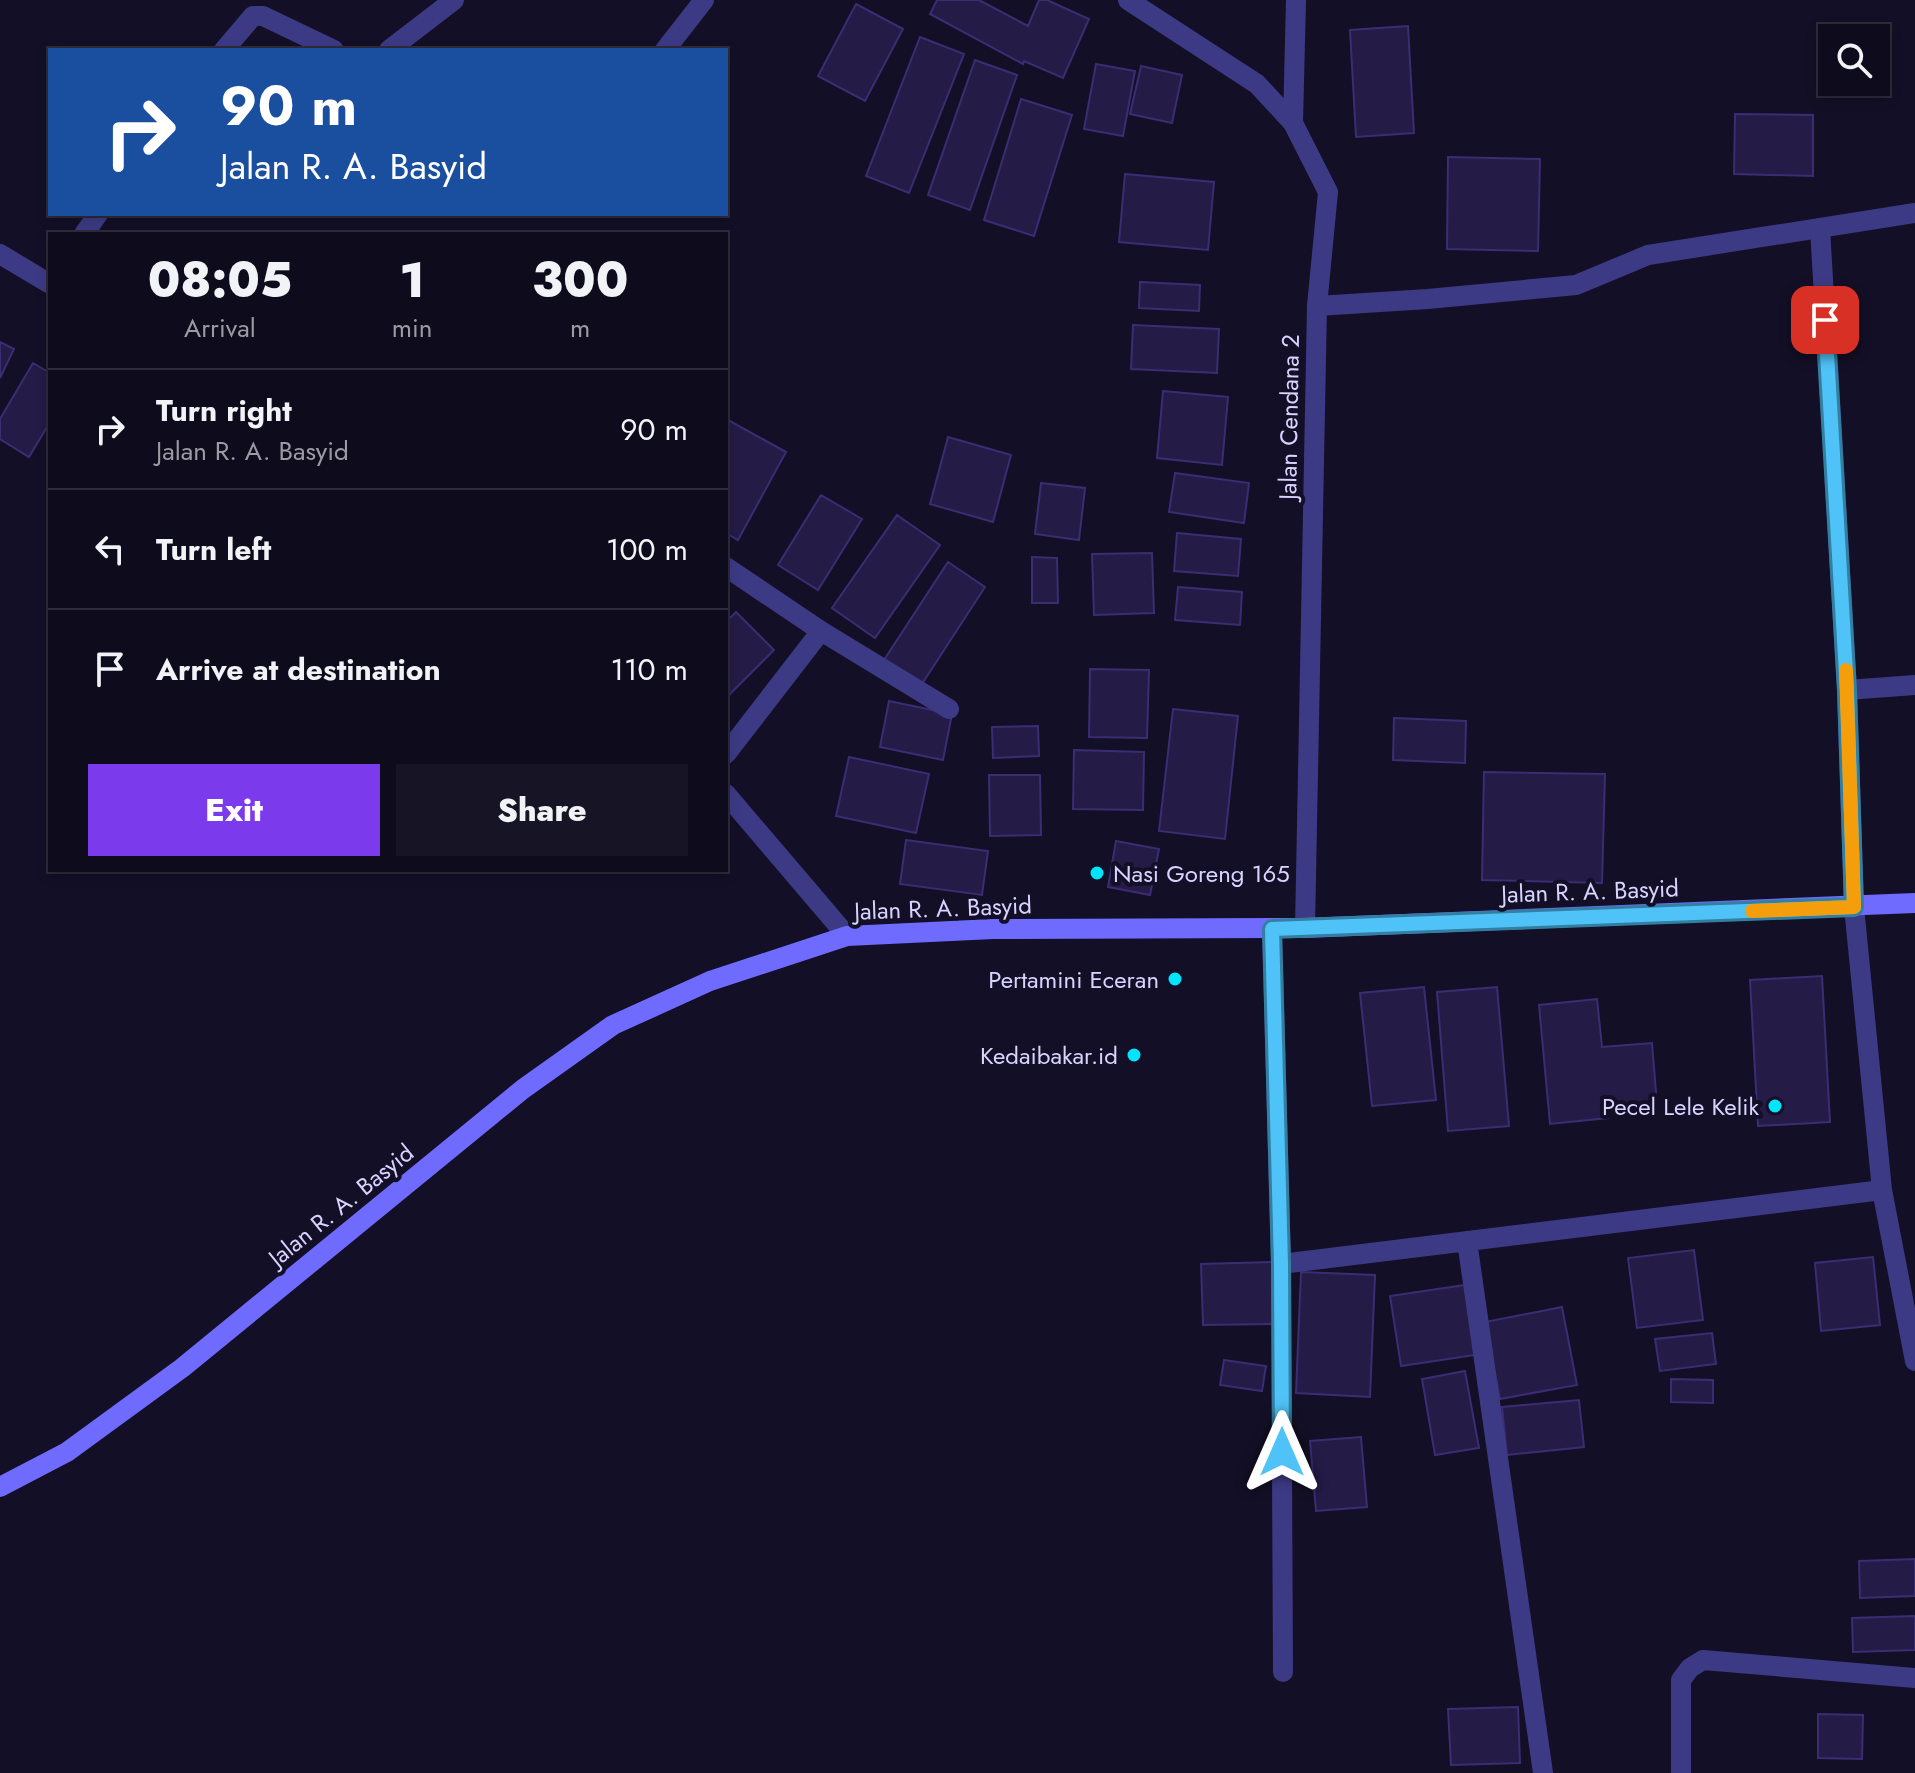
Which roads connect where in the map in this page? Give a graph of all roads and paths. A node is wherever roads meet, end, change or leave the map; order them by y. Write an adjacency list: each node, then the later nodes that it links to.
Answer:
1 (454, 0): 7 (street)
2 (704, 0): 8 (street)
3 (1128, 0): 9 (street, Jalan Cendana 2)
4 (1296, 0): 9 (street)
5 (226, 48): 6 (street)
6 (330, 48)
7 (392, 48)
8 (667, 48)
9 (1293, 123): 14 (street, Jalan Cendana 2)
10 (1915, 213): 11 (street)
11 (1820, 228): 14 (street); 18 (street)
12 (0, 254): 13 (street)
13 (48, 281)
14 (1317, 306): 24 (street, Jalan Cendana 2)
15 (728, 568): 16 (street)
16 (821, 631): 19 (street); 20 (street)
17 (1915, 685): 18 (street)
18 (1847, 690): 23 (street)
19 (949, 709)
20 (728, 751)
21 (728, 796): 26 (street)
22 (1915, 903): 23 (main road, Jalan R. A. Basyid)
23 (1854, 907): 24 (main road, Jalan R. A. Basyid); 27 (street)
24 (1305, 928): 25 (main road, Jalan R. A. Basyid)
25 (1272, 929): 26 (main road, Jalan R. A. Basyid); 29 (street)
26 (847, 936): 31 (main road, Jalan R. A. Basyid)
27 (1882, 1190): 28 (street); 30 (street)
28 (1467, 1241): 29 (street); 34 (street)
29 (1281, 1264): 32 (street)
30 (1915, 1361)
31 (0, 1487)
32 (1283, 1672)
33 (1915, 1678): 35 (street)
34 (1543, 1773)
35 (1681, 1773)

